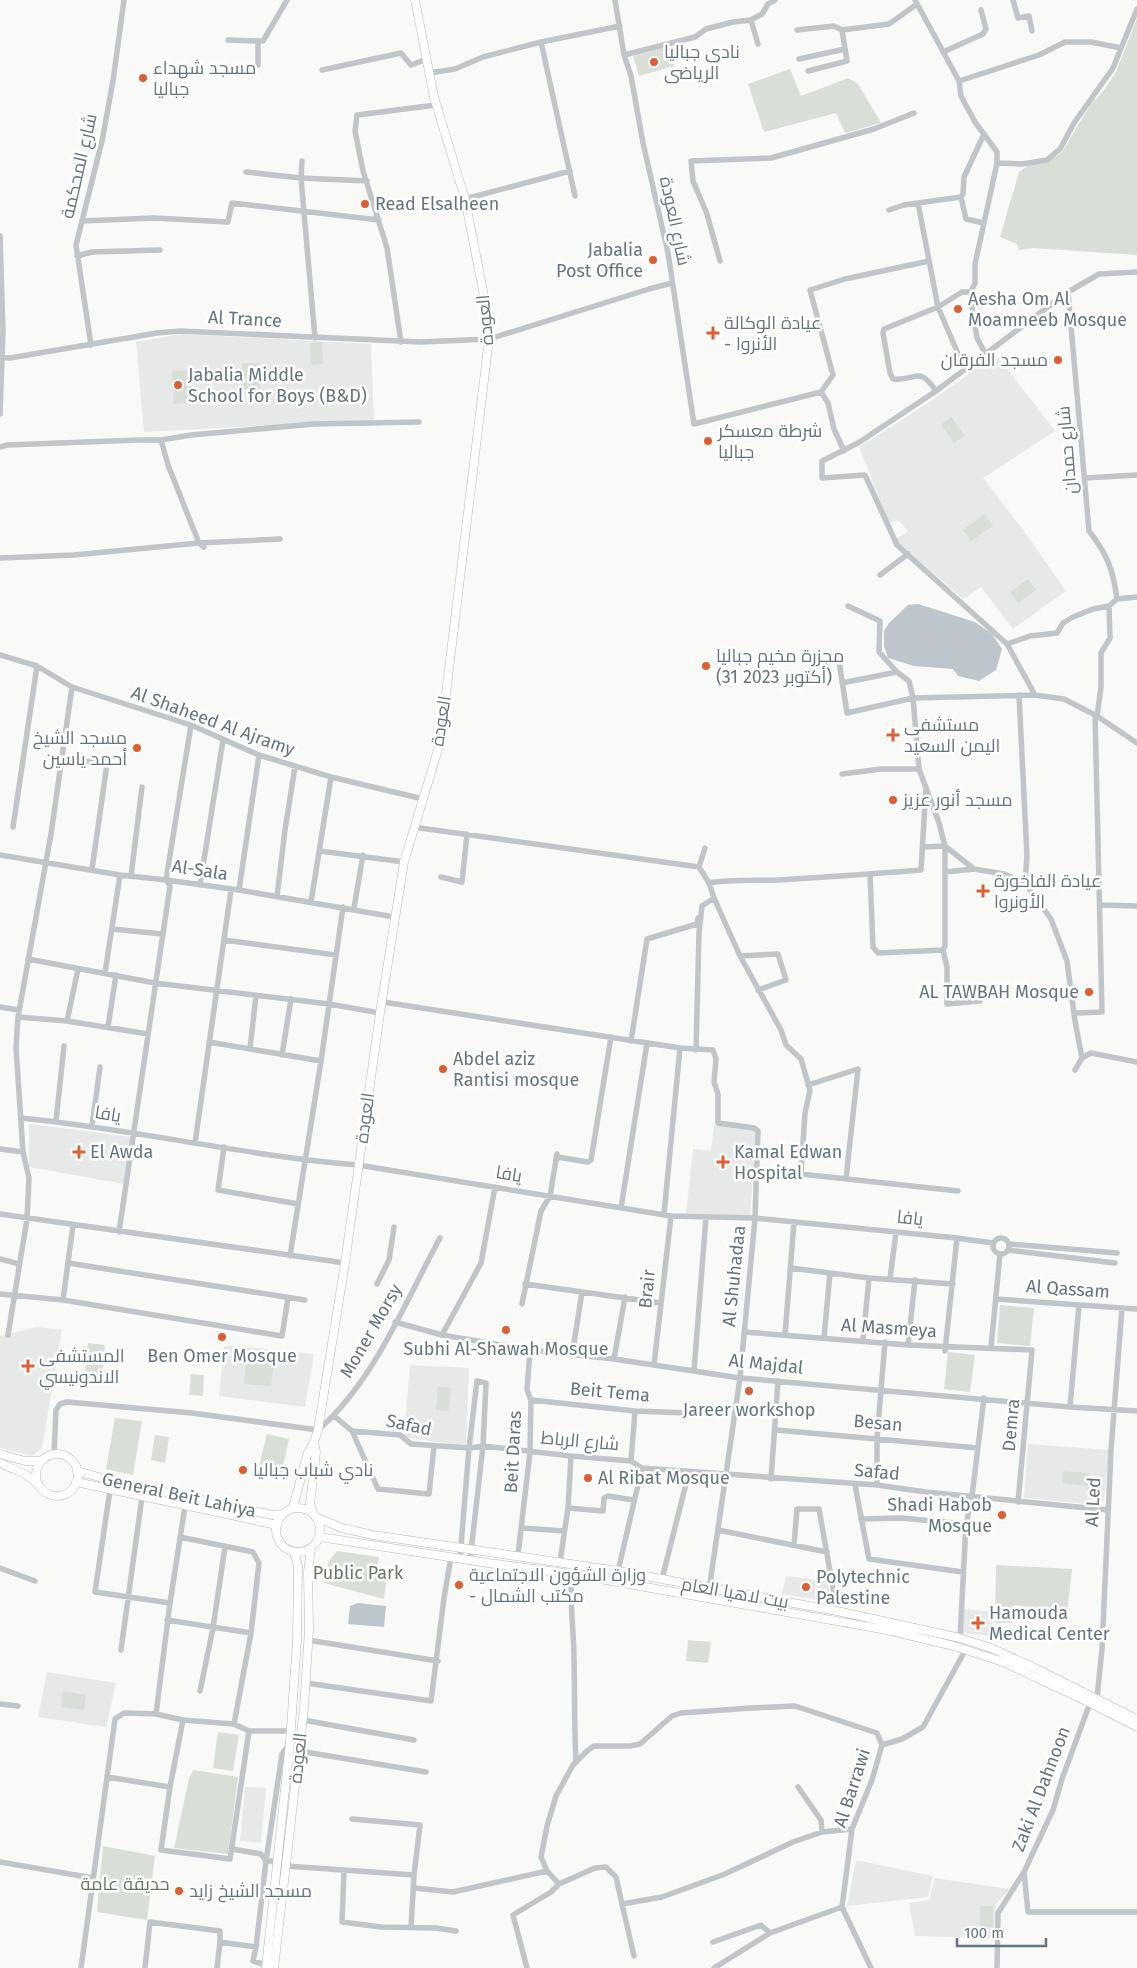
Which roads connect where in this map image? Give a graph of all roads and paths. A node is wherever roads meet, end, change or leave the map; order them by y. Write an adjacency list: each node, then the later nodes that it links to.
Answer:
1 (124, 0): 46 (street, شارع المحكمة)
2 (286, 0): 16 (street)
3 (415, 0): 23 (main road, العودة)
4 (615, 0): 11 (street, شارع العودة)
5 (775, 0): 10 (street)
6 (1013, 0): 14 (street)
7 (916, 2): 13 (street); 21 (street)
8 (1137, 9): 19 (street)
9 (981, 10): 21 (street)
10 (751, 20): 18 (street); 22 (street)
11 (620, 26): 17 (street); 22 (street, شارع العودة)
12 (797, 30): 13 (street)
13 (842, 30): 20 (street)
14 (1032, 31)
15 (228, 40): 16 (street)
16 (258, 41): 25 (street)
17 (541, 42): 28 (street); 35 (street)
18 (758, 44)
19 (1121, 48): 29 (street); 34 (street)
20 (845, 49): 24 (street); 27 (street)
21 (943, 52): 29 (street)
22 (624, 55): 55 (street, شارع العودة)
23 (427, 59): 26 (street); 28 (main road, العودة)
24 (798, 60)
25 (258, 64)
26 (322, 70)
27 (808, 71)
28 (428, 73): 30 (main road, العودة)
29 (959, 81): 32 (street)
30 (436, 105): 38 (street); 41 (main road, العودة)
31 (914, 113): 51 (street)
32 (984, 134): 34 (street); 40 (street)
33 (302, 161): 37 (street)
34 (998, 163): 47 (street)
35 (570, 171): 39 (street); 41 (street)
36 (246, 172): 37 (street)
37 (301, 178): 38 (street); 43 (street)
38 (367, 181): 45 (street)
39 (576, 196)
40 (961, 197): 42 (street); 47 (street)
41 (465, 199): 60 (main road, العودة)
42 (918, 203): 44 (street); 52 (street)
43 (304, 210): 45 (street); 46 (street); 59 (street)
44 (888, 210)
45 (379, 220): 61 (street)
46 (82, 221): 50 (street, شارع المحكمة)
47 (984, 223): 56 (street)
48 (0, 236): 53 (street)
49 (160, 250): 50 (street)
50 (77, 256): 62 (street, شارع المحكمة)
51 (720, 261)
52 (929, 261): 58 (street); 67 (street)
53 (0, 263): 64 (street)
54 (1137, 272): 57 (street)
55 (672, 283): 60 (street, Al Trance); 67 (street, شارع العودة)
56 (971, 292): 58 (street); 63 (street)
57 (1068, 292): 63 (street); 74 (street, شارع حمدان)
58 (938, 307): 65 (street); 66 (street)
59 (315, 338): 61 (street, Al Trance); 62 (street, Al Trance)
60 (489, 339): 61 (street, Al Trance); 107 (main road, العودة)
61 (401, 342)
62 (91, 345): 64 (street, Al Trance)
63 (986, 355): 65 (street)
64 (1, 357): 68 (street)
65 (965, 370): 66 (street)
66 (936, 391): 72 (street)
67 (821, 392): 72 (street)
68 (0, 414)
69 (419, 422): 70 (street)
70 (161, 440): 71 (street); 76 (street)
71 (0, 447)
72 (844, 451): 78 (street)
73 (1137, 474): 74 (street)
74 (1085, 478): 82 (street, شارع حمدان)
75 (280, 539): 76 (street)
76 (199, 543): 77 (street); 79 (street)
77 (204, 547)
78 (908, 554): 80 (street); 85 (street)
79 (0, 558)
80 (880, 575)
81 (1137, 597): 82 (street)
82 (1117, 599): 84 (street)
83 (848, 606): 89 (street)
84 (1109, 606): 85 (street); 95 (street)
85 (1007, 644): 93 (street)
86 (0, 655): 88 (street, Al Shaheed Al Ajramy)
87 (839, 662): 90 (street)
88 (37, 666): 91 (street, Al Shaheed Al Ajramy); 108 (street)
89 (897, 672): 90 (street); 94 (street)
90 (842, 684): 94 (street)
91 (72, 687): 96 (street, Al Shaheed Al Ajramy); 100 (street)
92 (1019, 695): 93 (street); 94 (street); 129 (street)
93 (1034, 695): 95 (street)
94 (913, 698): 102 (street)
95 (1096, 716): 98 (street); 136 (street)
96 (191, 726): 97 (street, Al Shaheed Al Ajramy); 127 (street)
97 (223, 740): 99 (street, Al Shaheed Al Ajramy); 130 (street)
98 (1137, 743)
99 (259, 756): 101 (street, Al Shaheed Al Ajramy); 132 (street)
100 (62, 758): 117 (street); 120 (street)
101 (295, 767): 104 (street, Al Shaheed Al Ajramy); 133 (street)
102 (919, 769): 103 (street); 106 (street)
103 (842, 774)
104 (331, 776): 107 (street, Al Shaheed Al Ajramy); 114 (street)
105 (142, 787): 125 (street)
106 (926, 787): 111 (street); 112 (street)
107 (423, 798): 109 (main road, العودة)
108 (13, 827)
109 (414, 828): 110 (street); 118 (main road, العودة)
110 (467, 834): 119 (street); 126 (street)
111 (944, 846): 112 (street); 121 (street); 122 (street)
112 (923, 847): 123 (street)
113 (705, 848): 119 (street)
114 (320, 851): 116 (street); 135 (street)
115 (0, 855): 117 (street, Al-Sala)
116 (363, 855): 118 (street); 140 (street)
117 (45, 862): 120 (street, Al-Sala); 148 (street)
118 (404, 862): 141 (main road, العودة)
119 (699, 867): 128 (street)
120 (92, 869): 124 (street, Al-Sala)
121 (974, 869): 122 (street); 129 (street)
122 (945, 872): 145 (street)
123 (870, 874): 128 (street); 145 (street)
124 (120, 875): 125 (street, Al-Sala); 142 (street)
125 (132, 876): 127 (street, Al-Sala)
126 (441, 877)
127 (166, 880): 130 (street, Al-Sala); 143 (street)
128 (709, 883): 134 (street)
129 (1025, 883): 162 (street)
130 (200, 885): 131 (street, Al-Sala)
131 (231, 890): 132 (street, Al-Sala); 144 (street)
132 (239, 890): 133 (street, Al-Sala)
133 (277, 896): 135 (street, Al-Sala)
134 (714, 898): 137 (street); 147 (street)
135 (311, 902): 139 (street, Al-Sala)
136 (1100, 905): 138 (street); 162 (street)
137 (702, 906): 168 (street); 174 (street)
138 (1137, 906)
139 (342, 907): 140 (street, Al-Sala); 146 (street)
140 (354, 908): 141 (street, Al-Sala)
141 (394, 916): 158 (main road, العودة)
142 (112, 929): 143 (street); 150 (street)
143 (162, 934): 152 (street)
144 (224, 940): 146 (street); 153 (street)
145 (943, 950): 157 (street)
146 (336, 955): 159 (street)
147 (740, 956): 154 (street); 154 (street)
148 (28, 959): 149 (street); 163 (street)
149 (78, 969): 150 (street); 164 (street)
150 (105, 973): 151 (street)
151 (116, 975): 152 (street); 165 (street)
152 (155, 983): 153 (street); 166 (street)
153 (217, 990): 155 (street); 169 (street)
154 (758, 990): 181 (street)
155 (256, 995): 156 (street); 173 (street)
156 (291, 999): 159 (street); 175 (street)
157 (980, 1001)
158 (382, 1002): 161 (main road, العودة); 167 (street)
159 (329, 1004): 161 (street); 177 (street)
160 (0, 1007): 163 (street)
161 (380, 1013): 191 (main road, العودة)
162 (1075, 1013): 176 (street)
163 (19, 1014): 164 (street); 182 (street)
164 (67, 1021): 165 (street)
165 (108, 1027): 166 (street)
166 (148, 1034): 185 (street)
167 (611, 1037): 168 (street); 197 (street)
168 (631, 1041): 170 (street)
169 (209, 1042): 173 (street); 186 (street)
170 (647, 1043): 172 (street); 199 (street)
171 (64, 1046): 183 (street)
172 (680, 1048): 174 (street); 201 (street)
173 (250, 1049): 175 (street)
174 (696, 1050): 192 (street, Al Shuhadaa)
175 (282, 1054): 177 (street)
176 (1082, 1058): 178 (street); 180 (street)
177 (321, 1061): 190 (street)
178 (1137, 1062)
179 (100, 1067): 184 (street)
180 (1075, 1070)
181 (808, 1085): 193 (street); 194 (street)
182 (21, 1118): 183 (street, يافا); 189 (street)
183 (56, 1121): 184 (street, يافا)
184 (92, 1126): 185 (street, يافا)
185 (134, 1133): 186 (street, يافا); 209 (street)
186 (195, 1143): 187 (street, يافا)
187 (224, 1148): 190 (street, يافا); 198 (street)
188 (0, 1149): 189 (street)
189 (23, 1152): 204 (street)
190 (305, 1161): 191 (street, يافا); 198 (street)
191 (358, 1165): 195 (street, يافا); 220 (main road, العودة)
192 (756, 1172): 193 (street); 205 (street, Al Shuhadaa)
193 (801, 1174): 194 (street)
194 (846, 1179): 196 (street)
195 (495, 1187): 197 (street, يافا); 247 (street)
196 (958, 1190)
197 (550, 1196): 199 (street, يافا); 229 (street)
198 (298, 1204): 217 (street)
199 (621, 1208): 201 (street, يافا)
200 (0, 1214): 204 (street)
201 (664, 1214): 202 (street, يافا)
202 (671, 1216): 203 (street, يافا); 239 (street, Brair)
203 (706, 1217): 205 (street, يافا); 260 (street)
204 (27, 1218): 207 (street); 222 (street)
205 (755, 1218): 206 (street, يافا); 245 (street, Al Shuhadaa)
206 (794, 1222): 210 (street, يافا); 223 (street)
207 (73, 1225): 209 (street); 219 (street)
208 (394, 1227): 228 (street)
209 (119, 1232): 217 (street)
210 (896, 1232): 212 (street, يافا); 226 (street)
211 (440, 1238): 244 (street, Moner Morsy)
212 (957, 1238): 213 (street, يافا); 230 (street)
213 (993, 1243): 214 (street); 216 (street)
214 (1008, 1247): 215 (street); 216 (street); 221 (street)
215 (1116, 1253)
216 (1000, 1254): 236 (street)
217 (290, 1256): 220 (street)
218 (0, 1259): 222 (street)
219 (68, 1263): 235 (street); 237 (street)
220 (345, 1263): 273 (main road, العودة)
221 (1115, 1263)
222 (20, 1264): 233 (street)
223 (791, 1268): 224 (street); 248 (street)
224 (830, 1273): 225 (street); 249 (street)
225 (869, 1278): 226 (street); 250 (street)
226 (890, 1279): 227 (street)
227 (915, 1280): 230 (street); 252 (street)
228 (377, 1284)
229 (525, 1284): 231 (street); 240 (street)
230 (953, 1284): 254 (street)
231 (582, 1292): 234 (street); 257 (street)
232 (0, 1294): 233 (street)
233 (14, 1296): 237 (street); 246 (street)
234 (625, 1297): 239 (street); 258 (street)
235 (288, 1298): 237 (street); 238 (street)
236 (996, 1299): 241 (street, Al Qassam); 253 (street)
237 (63, 1300)
238 (305, 1300)
239 (661, 1303): 259 (street, Brair)
240 (522, 1304)
241 (1079, 1305): 242 (street, Al Qassam); 267 (street)
242 (1122, 1308): 243 (street, Al Qassam); 268 (street, Al Led)
243 (1137, 1309)
244 (395, 1322): 247 (street, Al Majdal); 272 (street, Moner Morsy)
245 (744, 1332): 248 (street, Al Masmeya); 261 (street, Al Shuhadaa)
246 (8, 1335)
247 (442, 1335): 255 (street, Al Majdal)
248 (785, 1335): 249 (street, Al Masmeya)
249 (824, 1338): 250 (street, Al Masmeya)
250 (863, 1340): 251 (street, Al Masmeya)
251 (885, 1342): 252 (street, Al Masmeya); 263 (street)
252 (908, 1345): 254 (street, Al Masmeya)
253 (992, 1348): 254 (street, Al Masmeya); 256 (street, Al Masmeya)
254 (945, 1349)
255 (530, 1350): 257 (street, Al Majdal); 265 (street, Beit Daras)
256 (1032, 1350): 266 (street, Demra)
257 (572, 1356): 258 (street, Al Majdal)
258 (614, 1359): 259 (street, Al Majdal)
259 (654, 1365): 260 (street, Al Majdal)
260 (694, 1371): 261 (street, Al Majdal)
261 (740, 1378): 262 (street, Al Majdal); 292 (street, Al Shuhadaa)
262 (778, 1381): 263 (street, Al Majdal); 274 (street)
263 (881, 1390): 264 (street, Al Majdal); 276 (street)
264 (984, 1398): 266 (street, Al Majdal); 281 (street)
265 (531, 1400): 269 (street, Beit Tema); 282 (street, Beit Daras)
266 (1028, 1403): 267 (street, Al Majdal); 302 (street, Demra)
267 (1070, 1406): 268 (street, Al Majdal)
268 (1114, 1409): 270 (street, Al Majdal); 306 (street, Al Led)
269 (635, 1411): 271 (street, Beit Tema); 287 (street)
270 (1137, 1411)
271 (687, 1413)
272 (334, 1416): 273 (street, Moner Morsy); 275 (street)
273 (318, 1430): 277 (main road, العودة); 284 (street)
274 (776, 1430): 276 (street, Besan); 293 (street)
275 (352, 1431): 278 (street, Safad); 278 (street)
276 (877, 1438): 281 (street, Besan); 297 (street)
277 (314, 1442): 304 (main road, العودة); 308 (main road, العودة)
278 (434, 1446): 280 (street, Safad)
279 (483, 1446): 280 (street, Safad); 280 (street); 282 (street, شارع الرباط); 321 (street)
280 (469, 1448): 320 (street)
281 (978, 1448): 300 (street)
282 (530, 1452): 285 (street, شارع الرباط); 312 (street, Beit Daras)
283 (0, 1454): 286 (main road)
284 (54, 1454): 286 (main road); 290 (main road)
285 (571, 1456): 287 (street, شارع الرباط); 305 (street)
286 (41, 1461): 295 (main road)
287 (632, 1461): 289 (street, شارع الرباط)
288 (0, 1463): 295 (main road)
289 (642, 1468): 291 (street, Safad); 301 (street)
290 (77, 1472): 294 (main road); 307 (main road, General Beit Lahiya)
291 (689, 1472): 292 (street, Safad); 333 (street)
292 (727, 1475): 293 (street, Safad); 313 (street, Al Shuhadaa)
293 (771, 1479): 296 (street, Safad)
294 (76, 1482): 295 (main road); 298 (main road, General Beit Lahiya)
295 (38, 1484)
296 (855, 1485): 297 (street, Safad); 309 (street)
297 (877, 1486): 300 (street, Safad)
298 (110, 1490): 299 (main road, General Beit Lahiya); 337 (street)
299 (142, 1496): 303 (main road, General Beit Lahiya); 337 (street)
300 (972, 1496): 302 (street, Safad); 311 (street)
301 (634, 1500): 305 (street); 330 (street)
302 (1018, 1502): 306 (street, Safad)
303 (185, 1506): 310 (main road, General Beit Lahiya); 315 (street)
304 (293, 1508): 307 (main road); 308 (main road)
305 (568, 1508): 314 (street)
306 (1108, 1510): 350 (street, Al Led)
307 (282, 1514): 310 (main road)
308 (315, 1515): 316 (main road); 320 (main road, بيت لاهيا العام)
309 (861, 1519): 311 (street); 331 (street)
310 (276, 1524): 322 (main road)
311 (966, 1524): 331 (street)
312 (522, 1528): 314 (street); 324 (street, Beit Daras)
313 (718, 1530): 317 (street); 335 (street, Al Shuhadaa)
314 (564, 1531): 328 (street)
315 (180, 1536): 318 (street); 338 (street)
316 (320, 1537): 319 (main road); 325 (main road, بيت لاهيا العام)
317 (794, 1545): 323 (street); 323 (street)
318 (225, 1547): 341 (street); 342 (street)
319 (311, 1548): 322 (main road); 344 (main road, العودة)
320 (461, 1548): 321 (main road, بيت لاهيا العام); 326 (street)
321 (472, 1549): 324 (main road, بيت لاهيا العام); 327 (street)
322 (294, 1552): 360 (main road, العودة)
323 (826, 1552): 339 (street)
324 (518, 1555): 328 (main road, بيت لاهيا العام)
325 (451, 1557): 326 (main road, بيت لاهيا العام); 347 (street)
326 (460, 1558): 327 (main road, بيت لاهيا العام)
327 (470, 1560): 332 (main road, بيت لاهيا العام)
328 (560, 1562): 330 (main road, بيت لاهيا العام)
329 (0, 1568): 334 (street)
330 (618, 1571): 333 (main road, بيت لاهيا العام)
331 (963, 1572): 343 (street)
332 (572, 1574): 336 (main road, بيت لاهيا العام); 365 (street)
333 (662, 1579): 335 (main road, بيت لاهيا العام)
334 (35, 1580)
335 (709, 1588): 336 (street, Al Shuhadaa); 339 (main road, بيت لاهيا العام)
336 (708, 1597): 345 (main road, بيت لاهيا العام)
337 (129, 1598): 338 (street); 346 (street)
338 (170, 1603): 340 (street)
339 (836, 1611): 343 (main road, بيت لاهيا العام)
340 (167, 1620): 341 (street); 353 (street)
341 (213, 1628): 342 (street); 349 (street)
342 (251, 1633): 357 (street)
343 (960, 1638): 350 (main road, بيت لاهيا العام)
344 (308, 1640): 347 (street); 348 (main road, العودة)
345 (966, 1649): 350 (main road, بيت لاهيا العام); 363 (street, Al Barrawi)
346 (121, 1650)
347 (438, 1661): 348 (street)
348 (306, 1683): 355 (main road, العودة)
349 (200, 1691)
350 (1094, 1701): 356 (main road, بيت لاهيا العام); 358 (main road, بيت لاهيا العام); 380 (street, Zaki Al Dahnoon)
351 (0, 1704): 352 (street)
352 (18, 1706)
353 (156, 1714): 354 (street); 367 (street)
354 (183, 1720): 357 (street); 368 (street)
355 (303, 1720): 361 (street); 364 (main road, العودة)
356 (1137, 1720)
357 (234, 1724): 359 (street)
358 (1137, 1727)
359 (248, 1731): 360 (street); 373 (street)
360 (290, 1731): 362 (main road, العودة)
361 (414, 1740)
362 (290, 1742): 374 (street); 376 (main road, العودة)
363 (882, 1745): 365 (street); 371 (street, Al Barrawi)
364 (299, 1751): 366 (street); 377 (main road, العودة)
365 (576, 1762): 379 (street)
366 (426, 1772)
367 (107, 1777): 368 (street); 382 (street)
368 (170, 1787): 373 (street)
369 (798, 1787): 372 (street)
370 (352, 1820): 381 (street)
371 (852, 1829): 372 (street); 386 (street, Al Barrawi)
372 (822, 1832): 385 (street)
373 (232, 1849): 374 (street)
374 (266, 1861): 376 (street); 393 (street)
375 (0, 1862): 382 (street)
376 (278, 1862): 395 (main road, العودة)
377 (287, 1866): 378 (street); 395 (main road, العودة)
378 (344, 1871): 381 (street); 388 (street)
379 (547, 1871): 383 (street); 384 (street)
380 (1024, 1872): 387 (street); 402 (street, Zaki Al Dahnoon)
381 (414, 1875): 384 (street)
382 (93, 1878): 396 (street)
383 (559, 1884): 385 (street); 399 (street)
384 (414, 1888): 388 (street)
385 (622, 1904): 394 (street)
386 (842, 1908): 390 (street); 401 (street)
387 (1137, 1912)
388 (411, 1927): 389 (street)
389 (456, 1931)
390 (770, 1933): 392 (street); 400 (street)
391 (220, 1942): 393 (street); 397 (street); 398 (street)
392 (713, 1942)
393 (256, 1947): 395 (street)
394 (634, 1956)
395 (269, 1967)
396 (80, 1968)
397 (145, 1968)
398 (217, 1968)
399 (527, 1968)
400 (714, 1968)
401 (871, 1968)
402 (997, 1968)

